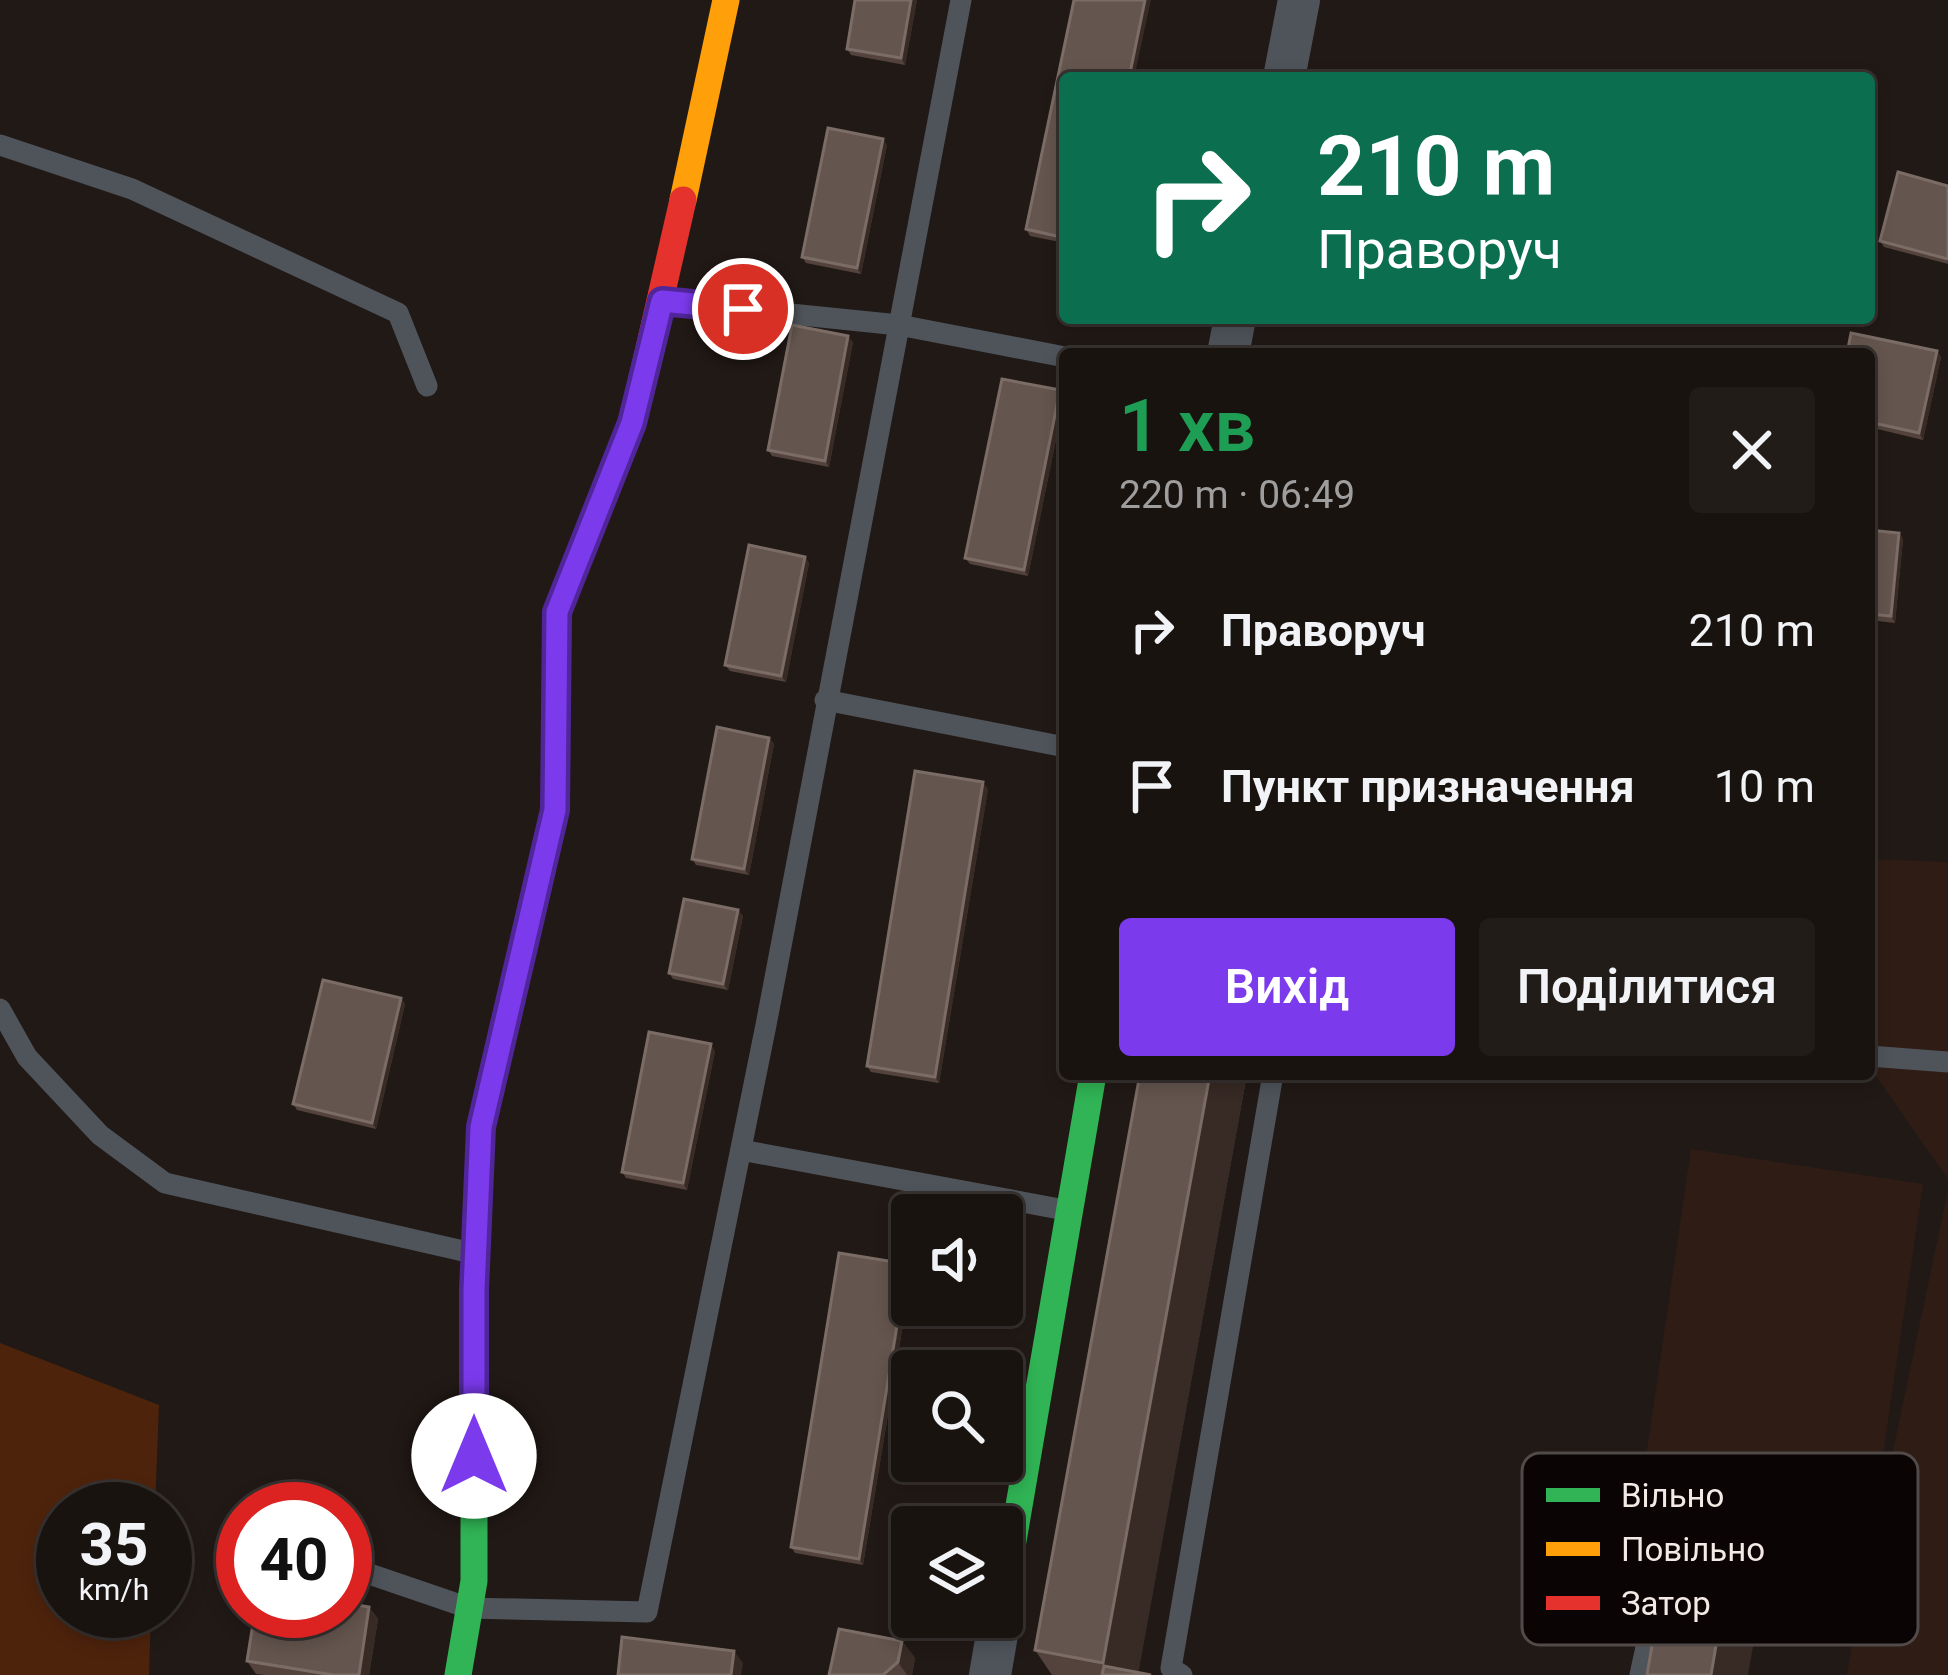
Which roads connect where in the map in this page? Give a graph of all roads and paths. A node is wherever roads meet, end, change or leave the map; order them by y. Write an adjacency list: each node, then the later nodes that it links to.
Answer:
1 (725, 0): 6 (street)
2 (961, 0): 7 (lane)
3 (1299, 0): 4 (street)
4 (1284, 72)
5 (0, 145): 9 (lane)
6 (662, 301): 7 (lane); 19 (street)
7 (899, 325): 8 (lane); 10 (lane)
8 (1059, 356)
9 (427, 386)
10 (825, 700): 11 (lane); 17 (lane)
11 (1059, 746)
12 (0, 1009): 19 (lane)
13 (1875, 1056): 14 (lane)
14 (1948, 1062)
15 (1092, 1080): 18 (street)
16 (1272, 1080): 27 (lane)
17 (741, 1150): 18 (lane); 22 (lane)
18 (1069, 1210): 20 (street)
19 (476, 1254): 22 (street)
20 (1019, 1506)
21 (372, 1575): 22 (lane)
22 (470, 1608): 25 (street)
23 (996, 1638): 26 (street)
24 (1646, 1645): 28 (lane)
25 (458, 1675)
26 (990, 1675)
27 (1182, 1675)
28 (1640, 1675)

